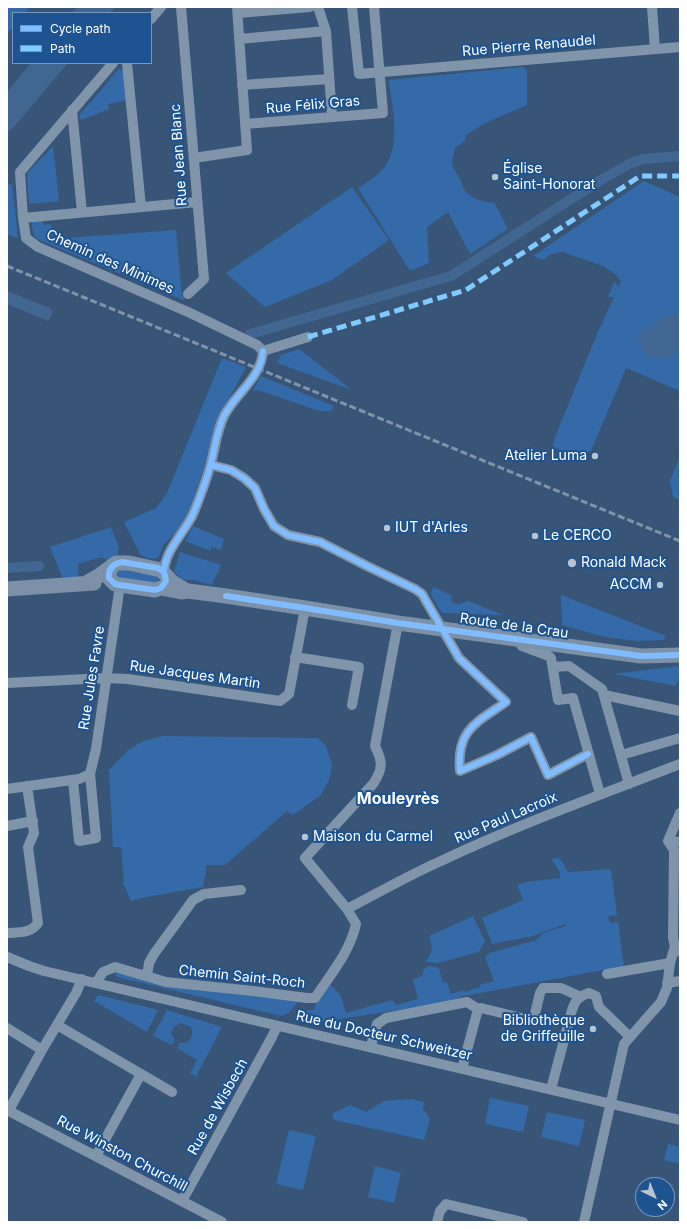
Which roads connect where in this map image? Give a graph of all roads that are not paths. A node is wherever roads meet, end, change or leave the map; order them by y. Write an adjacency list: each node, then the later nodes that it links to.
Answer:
1 (161, 7): 9 (street)
2 (181, 7): 22 (street, Rue Jean Blanc)
3 (308, 7): 8 (street)
4 (318, 7): 10 (street)
5 (352, 7): 16 (street, Rue Pierre Renaudel)
6 (374, 7): 16 (street)
7 (652, 7): 13 (street)
8 (238, 10): 11 (street)
9 (152, 18)
10 (326, 31): 11 (street); 17 (street)
11 (239, 39): 18 (street)
12 (680, 47): 13 (street, Rue Pierre Renaudel)
13 (655, 49): 16 (street, Rue Pierre Renaudel)
14 (111, 64): 19 (street, Chemin des Minimes)
15 (127, 64): 24 (street)
16 (380, 73): 20 (street, Rue Félix Gras)
17 (329, 79): 18 (street); 20 (street)
18 (242, 85): 21 (street)
19 (72, 110): 25 (street); 26 (street, Chemin des Minimes)
20 (332, 117): 21 (street, Rue Félix Gras)
21 (245, 124): 22 (street)
22 (194, 158): 23 (street, Rue Jean Blanc)
23 (197, 202): 24 (street); 27 (street, Rue Jean Blanc)
24 (142, 207): 25 (street)
25 (82, 212): 26 (street)
26 (22, 218): 29 (street, Chemin des Minimes)
27 (188, 294)
28 (308, 337): 29 (street)
29 (260, 348): 30 (street)
30 (211, 465): 32 (street); 36 (street)
31 (114, 578): 32 (main road, Route de la Crau); 32 (main road, Route de la Crau); 33 (main road, Route de la Crau); 41 (street, Rue Jules Favre)
32 (164, 579): 34 (main road, Route de la Crau)
33 (7, 588)
34 (305, 608): 35 (main road, Route de la Crau); 39 (street, Rue Jacques Martin)
35 (398, 623): 36 (main road, Route de la Crau); 62 (street, Chemin Saint-Roch)
36 (442, 628): 37 (main road, Route de la Crau); 47 (street)
37 (517, 639): 38 (main road, Route de la Crau); 40 (street, Route de la Crau)
38 (680, 655)
39 (295, 657): 41 (street, Rue Jacques Martin); 44 (street)
40 (553, 667): 43 (street); 47 (street)
41 (106, 678): 42 (street, Rue Jacques Martin); 50 (street, Rue Jules Favre)
42 (7, 683)
43 (603, 692): 45 (street); 48 (street)
44 (352, 705)
45 (680, 711)
46 (680, 738): 48 (street)
47 (588, 754): 55 (street)
48 (621, 755): 52 (street)
49 (680, 764): 52 (street, Rue Paul Lacroix)
50 (90, 774): 51 (street); 51 (street, Rue Jules Favre)
51 (73, 780): 53 (street)
52 (629, 784): 55 (street, Rue Paul Lacroix)
53 (27, 786): 54 (street); 57 (street)
54 (7, 789)
55 (600, 794): 62 (street, Rue Paul Lacroix)
56 (680, 813): 59 (street)
57 (33, 822): 58 (street); 63 (street)
58 (7, 826)
59 (668, 840): 60 (street); 64 (street)
60 (680, 842)
61 (241, 890): 68 (street)
62 (347, 909): 68 (street, Chemin Saint-Roch)
63 (7, 933)
64 (678, 947): 66 (street)
65 (7, 957): 69 (street, Rue du Docteur Schweitzer)
66 (670, 963): 67 (street); 72 (street)
67 (607, 974)
68 (147, 976): 71 (street, Chemin Saint-Roch)
69 (82, 979): 71 (street, Rue du Docteur Schweitzer); 75 (street)
70 (680, 981): 72 (street)
71 (96, 983): 76 (street, Rue du Docteur Schweitzer)
72 (667, 983): 78 (street)
73 (579, 996): 74 (street); 78 (street); 83 (street)
74 (478, 1009): 79 (street); 81 (street)
75 (57, 1025): 80 (street); 82 (street)
76 (278, 1026): 79 (street, Rue du Docteur Schweitzer); 89 (street, Rue de Wisbech)
77 (7, 1028): 80 (street)
78 (630, 1037): 85 (street)
79 (371, 1046): 81 (street, Rue du Docteur Schweitzer)
80 (42, 1050): 86 (street)
81 (462, 1069): 83 (street, Rue du Docteur Schweitzer)
82 (142, 1074): 84 (street); 88 (street)
83 (551, 1089): 85 (street, Rue du Docteur Schweitzer)
84 (172, 1092)
85 (611, 1104): 87 (street, Rue du Docteur Schweitzer); 93 (street)
86 (8, 1110): 88 (street, Rue Winston Churchill)
87 (680, 1120)
88 (96, 1156): 89 (street, Rue Winston Churchill)
89 (182, 1201): 90 (street, Rue Winston Churchill)
90 (222, 1222)
91 (437, 1222): 92 (street)
92 (523, 1222)
93 (584, 1222)

